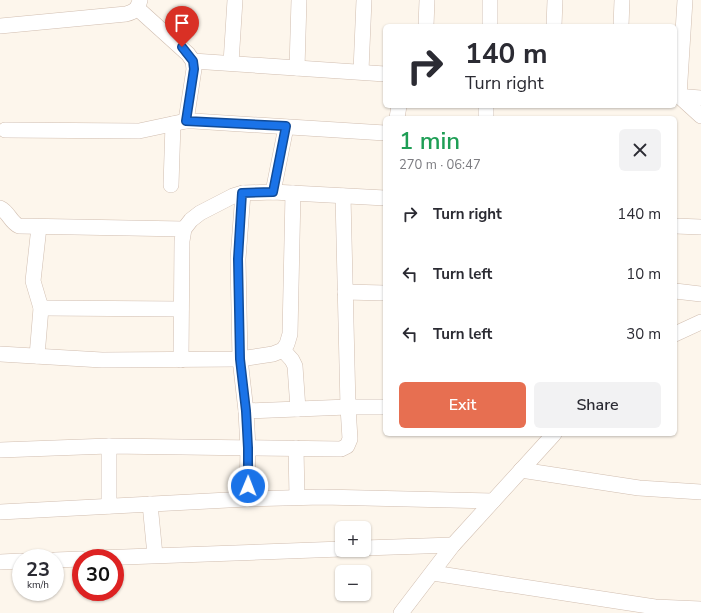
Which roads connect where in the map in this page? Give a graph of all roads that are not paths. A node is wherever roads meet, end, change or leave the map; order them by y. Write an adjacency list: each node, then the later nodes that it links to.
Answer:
1 (235, 0): 16 (street)
2 (299, 0): 17 (street)
3 (364, 0): 18 (street)
4 (427, 0): 10 (street)
5 (490, 0): 11 (street)
6 (555, 0): 12 (street)
7 (622, 0): 13 (street)
8 (685, 0): 20 (street)
9 (139, 4): 14 (street); 15 (street)
10 (426, 24)
11 (490, 24)
12 (554, 24)
13 (621, 24)
14 (0, 26)
15 (193, 61): 16 (street); 23 (street)
16 (231, 63): 17 (street)
17 (297, 68): 18 (street)
18 (361, 71): 19 (street)
19 (383, 74)
20 (677, 96): 21 (street); 22 (street)
21 (701, 98)
22 (701, 116)
23 (180, 123): 24 (street); 25 (street); 27 (street)
24 (286, 126): 26 (street); 28 (street)
25 (5, 130)
26 (383, 133)
27 (171, 185)
28 (273, 192): 29 (street); 30 (street)
29 (242, 193): 37 (street); 49 (street)
30 (293, 193): 31 (street); 46 (street)
31 (343, 196): 32 (street); 39 (street)
32 (383, 198)
33 (0, 208): 35 (street)
34 (677, 226): 36 (street)
35 (39, 227): 37 (street); 42 (street)
36 (701, 227)
37 (184, 229): 43 (street)
38 (677, 291): 41 (street)
39 (345, 292): 40 (street); 51 (street)
40 (383, 294)
41 (701, 294)
42 (41, 308): 43 (street); 48 (street)
43 (181, 309): 50 (street)
44 (701, 322): 45 (street)
45 (677, 333)
46 (283, 350): 49 (street); 53 (street)
47 (0, 354): 48 (street)
48 (37, 356): 50 (street)
49 (240, 359): 50 (street); 54 (street)
50 (181, 360)
51 (348, 407): 52 (street); 53 (street); 58 (street)
52 (383, 407)
53 (298, 409): 54 (street)
54 (246, 411): 57 (street)
55 (552, 436): 60 (street)
56 (109, 446): 57 (street); 59 (street); 66 (street)
57 (248, 448): 58 (street); 63 (street)
58 (296, 448): 62 (street)
59 (0, 450)
60 (521, 470): 61 (street); 64 (street)
61 (701, 492)
62 (298, 497): 63 (street); 64 (street)
63 (247, 499): 65 (street)
64 (492, 501): 68 (street)
65 (150, 504): 66 (street); 71 (street)
66 (109, 506): 67 (street)
67 (0, 512)
68 (453, 545): 69 (street); 75 (street)
69 (371, 548)
70 (335, 549): 71 (street)
71 (155, 555): 72 (street)
72 (124, 557)
73 (12, 561): 74 (street)
74 (0, 562)
75 (433, 572): 76 (street); 77 (street)
76 (701, 609)
77 (401, 613)

